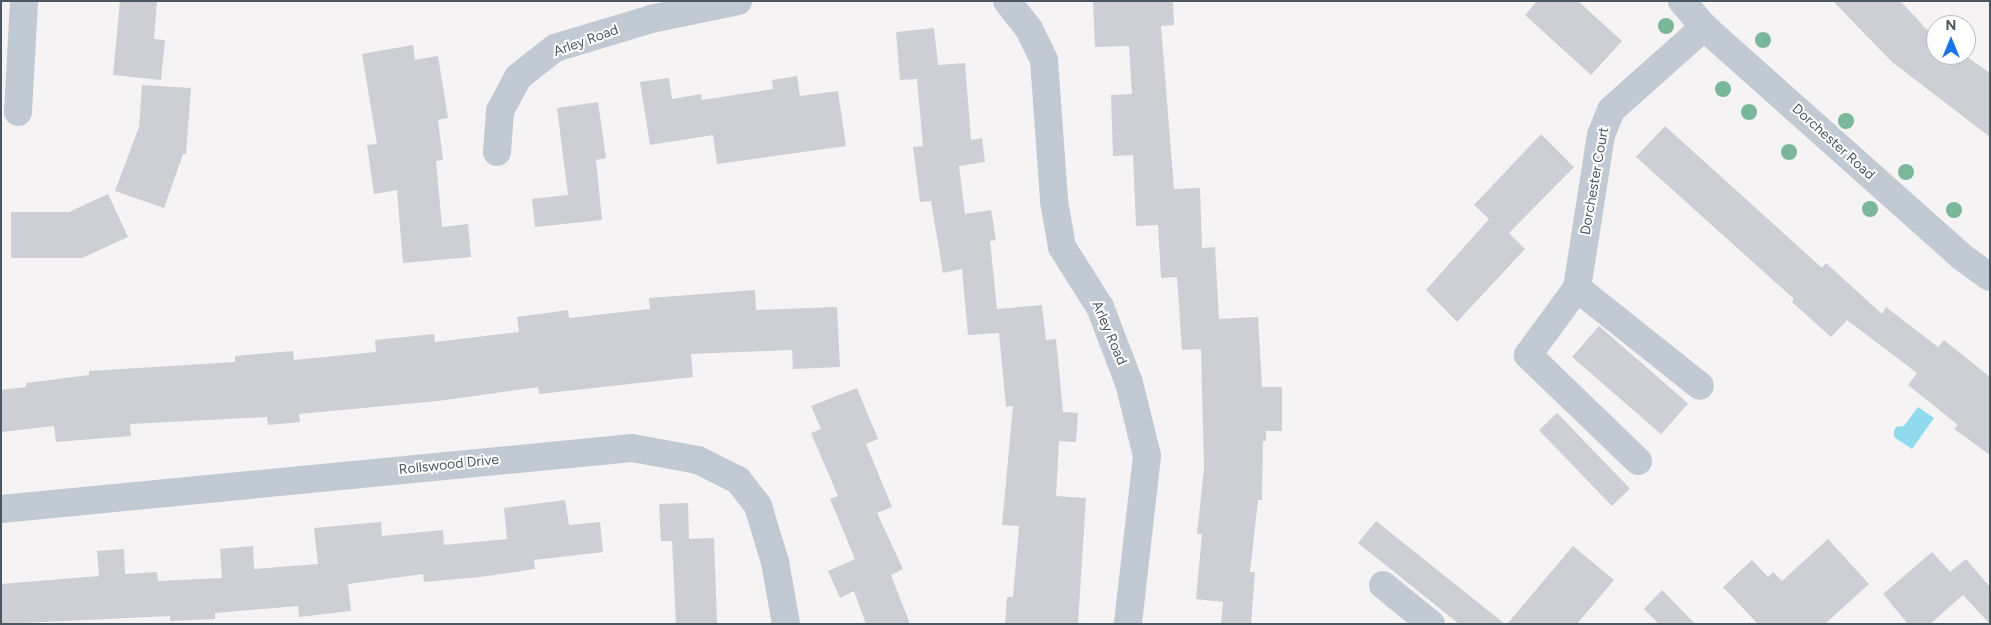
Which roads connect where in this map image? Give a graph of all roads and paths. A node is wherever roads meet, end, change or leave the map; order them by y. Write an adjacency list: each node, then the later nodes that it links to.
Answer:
1 (24, 1): 6 (street)
2 (738, 1): 7 (street, Arley Road)
3 (1007, 1): 15 (street, Arley Road)
4 (1682, 1): 5 (street, Dorchester Road)
5 (1704, 27): 8 (street, Dorchester Road); 9 (street, Dorchester Court)
6 (18, 112)
7 (497, 152)
8 (1990, 277)
9 (1577, 288): 10 (street); 11 (street, Dorchester Court)
10 (1700, 386)
11 (1638, 461)
12 (1, 509): 14 (street, Rollswood Drive)
13 (1383, 585): 16 (street)
14 (786, 624)
15 (1128, 624)
16 (1431, 624)

